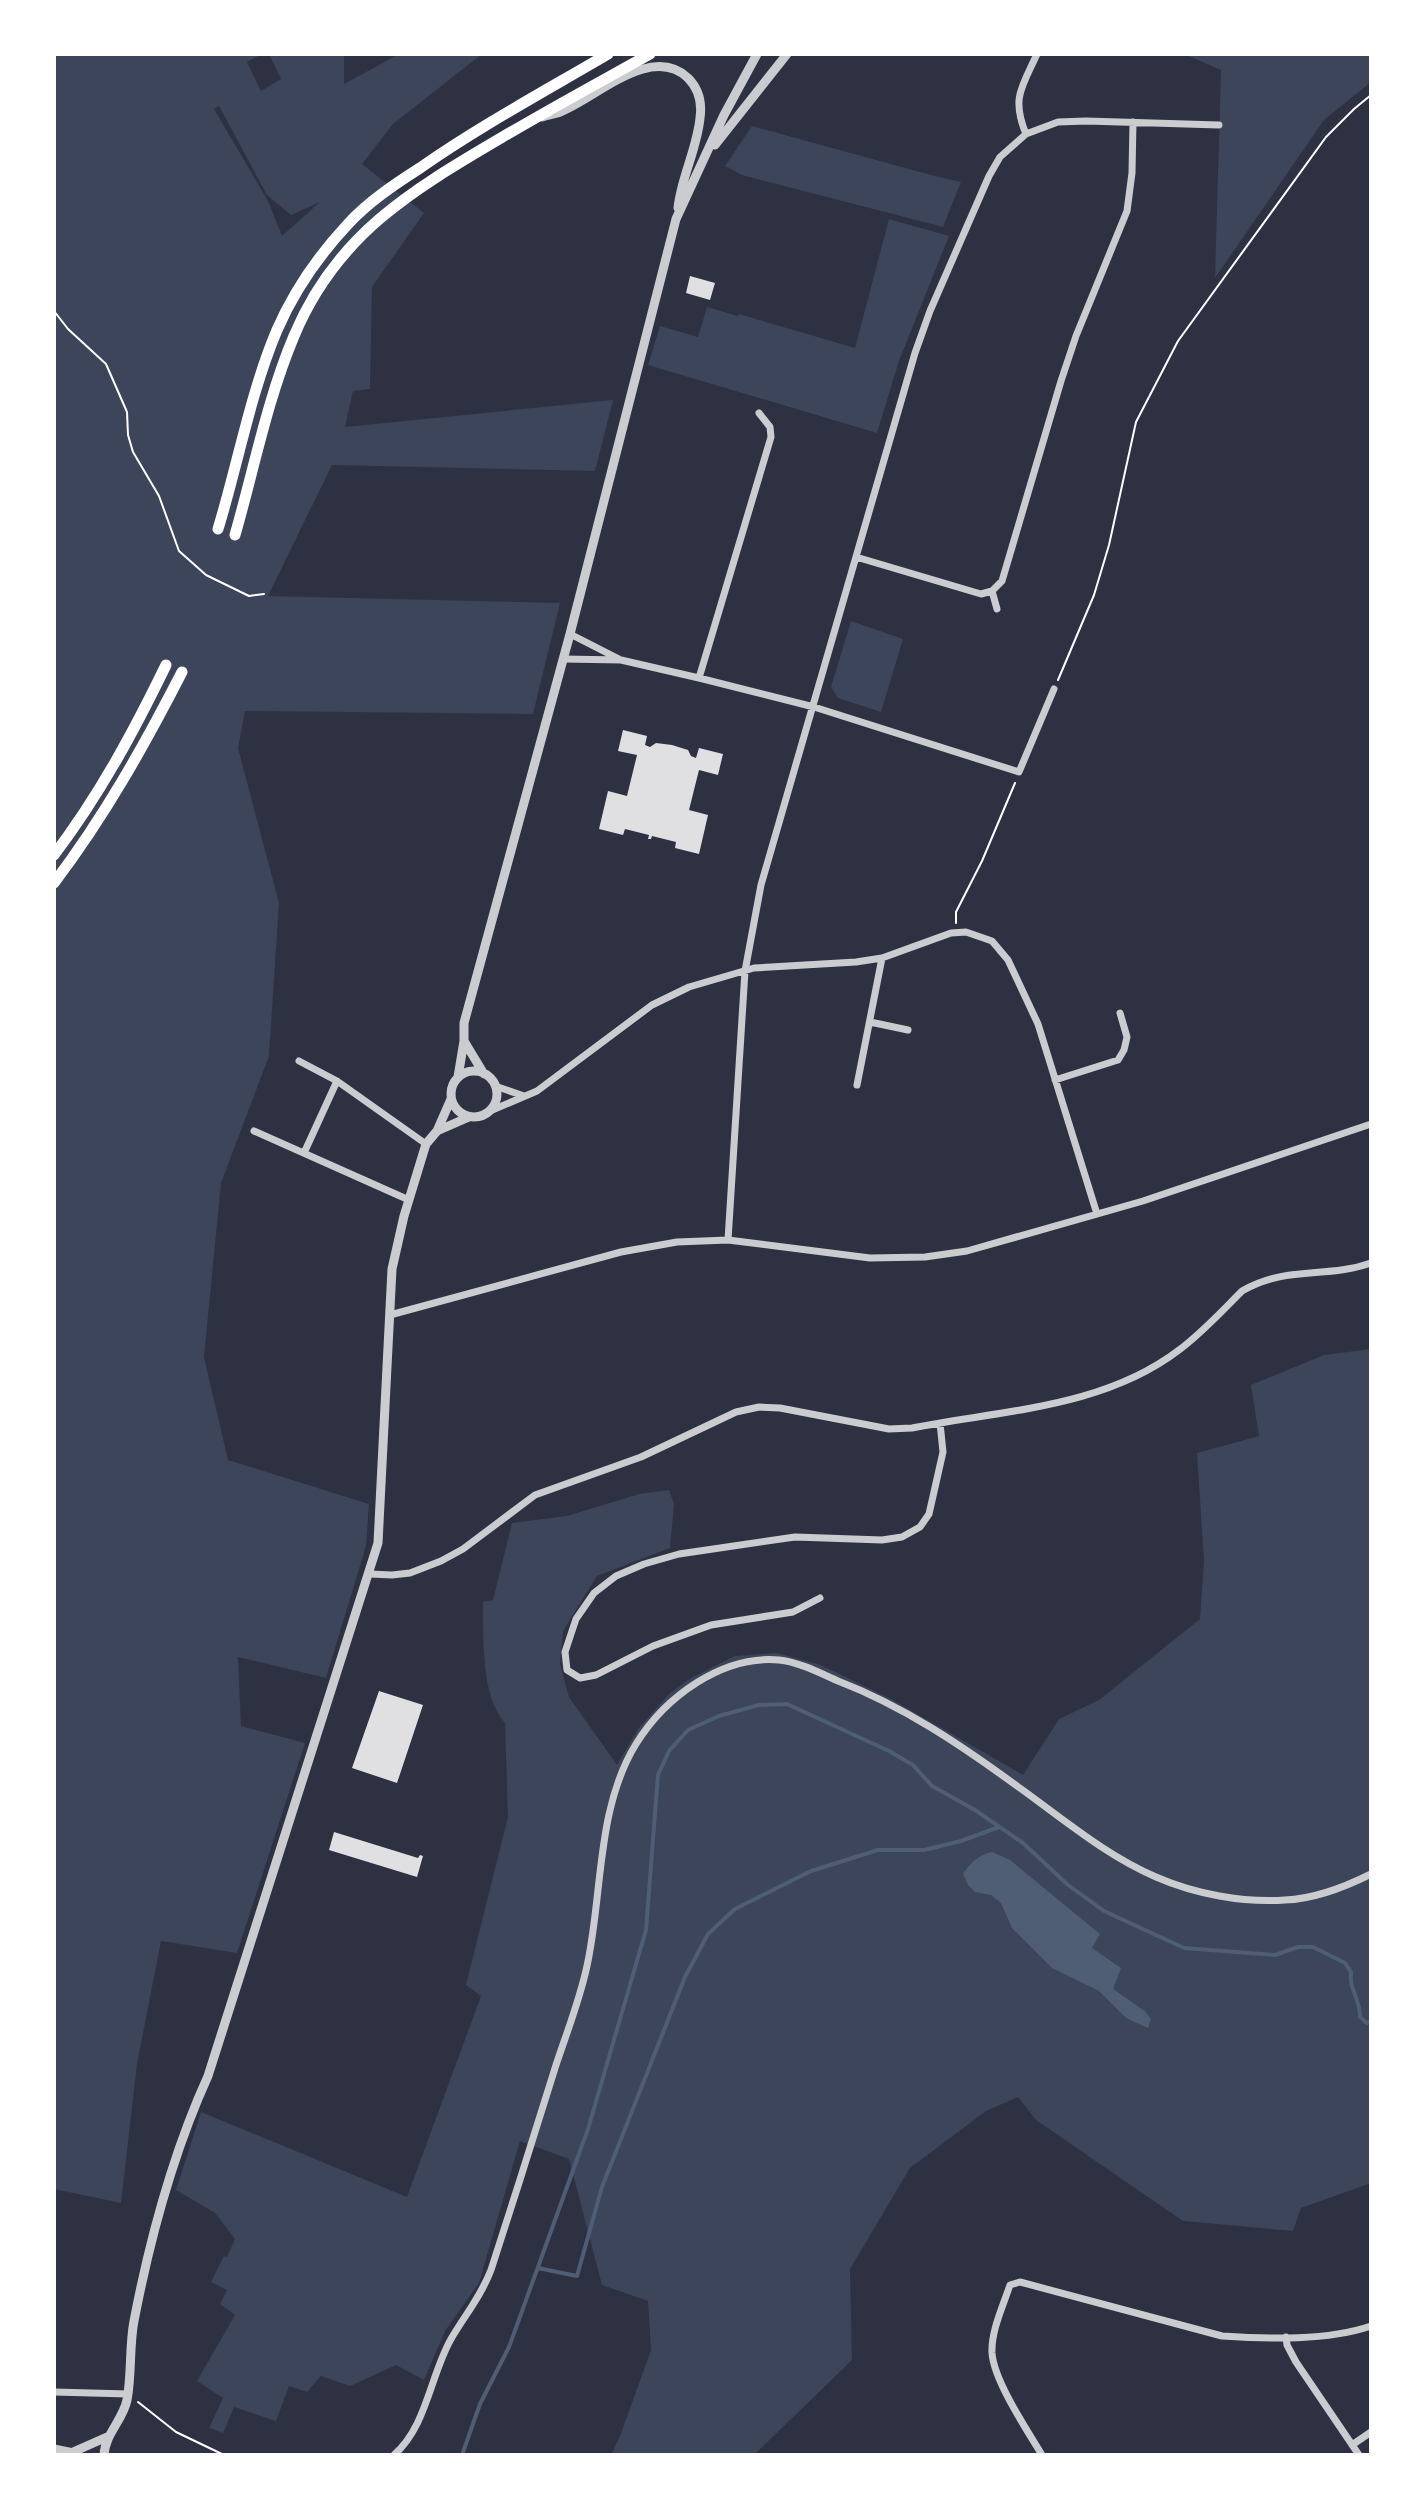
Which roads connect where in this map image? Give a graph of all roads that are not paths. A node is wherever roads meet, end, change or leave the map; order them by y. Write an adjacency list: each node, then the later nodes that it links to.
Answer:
1 (608, 54): 13 (main road)
2 (650, 54): 6 (main road)
3 (757, 54): 10 (street)
4 (787, 54): 10 (street)
5 (1037, 54): 9 (street)
6 (534, 119): 11 (street); 14 (main road)
7 (1133, 122): 8 (street); 9 (street); 16 (street)
8 (1219, 125)
9 (1026, 134): 15 (street)
10 (704, 161): 11 (street)
11 (676, 219): 18 (street)
12 (759, 413): 23 (street)
13 (218, 529)
14 (235, 535)
15 (856, 557): 16 (street); 25 (street)
16 (992, 591): 17 (street)
17 (997, 609)
18 (570, 634): 19 (street); 20 (street)
19 (563, 659): 20 (street); 33 (street)
20 (621, 660): 23 (street)
21 (166, 665): 26 (main road)
22 (182, 672): 27 (main road)
23 (699, 678): 25 (street)
24 (1054, 689): 25 (street)
25 (814, 707): 29 (street)
26 (54, 855)
27 (54, 883)
28 (882, 958): 29 (street); 31 (street); 37 (street)
29 (745, 971): 41 (street); 52 (street)
30 (1120, 1013): 37 (street)
31 (870, 1022): 32 (street); 39 (street)
32 (908, 1030)
33 (464, 1041): 35 (street); 36 (street)
34 (299, 1061): 38 (street)
35 (484, 1074): 36 (street); 40 (street)
36 (458, 1077): 42 (street)
37 (1055, 1080): 51 (street)
38 (337, 1081): 48 (street); 49 (street)
39 (857, 1085)
40 (495, 1086): 41 (street); 43 (street)
41 (524, 1096): 43 (street)
42 (451, 1099): 44 (street); 47 (street)
43 (490, 1111): 44 (street)
44 (469, 1117): 47 (street)
45 (1371, 1124): 51 (street)
46 (254, 1131): 49 (street)
47 (437, 1131): 48 (street)
48 (426, 1144): 50 (street)
49 (304, 1153): 50 (street)
50 (409, 1200): 54 (street)
51 (1097, 1214): 52 (street)
52 (728, 1240): 54 (street)
53 (1371, 1263): 55 (street)
54 (390, 1315): 56 (street)
55 (940, 1423): 56 (street); 57 (street)
56 (370, 1574): 62 (street)
57 (820, 1598)
58 (1371, 1874): 69 (street)
59 (1371, 2326): 60 (street)
60 (1286, 2337): 65 (street); 70 (street)
61 (54, 2392): 62 (street)
62 (128, 2394): 64 (street)
63 (1371, 2432): 65 (street)
64 (107, 2437): 67 (street); 68 (street)
65 (1352, 2445): 71 (street)
66 (54, 2449): 67 (street)
67 (78, 2453)
68 (104, 2455)
69 (394, 2455)
70 (1042, 2455)
71 (1359, 2455)

